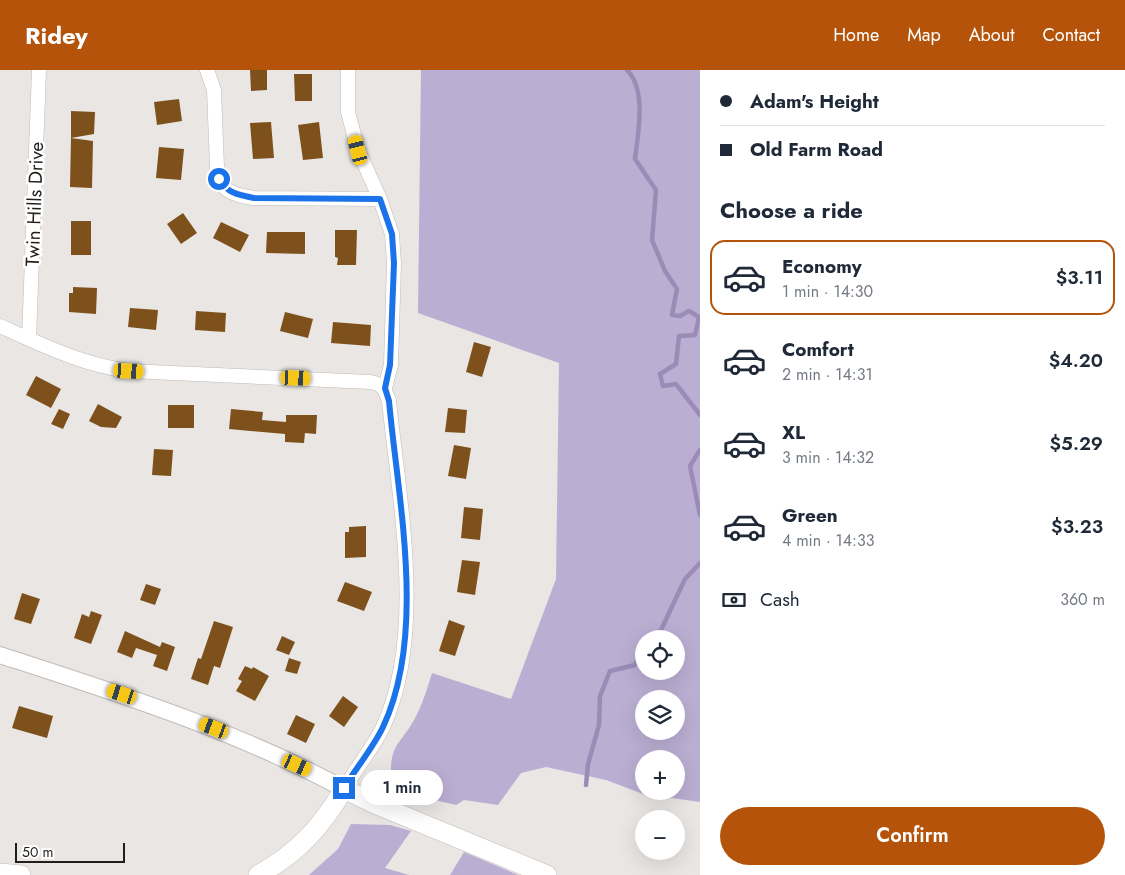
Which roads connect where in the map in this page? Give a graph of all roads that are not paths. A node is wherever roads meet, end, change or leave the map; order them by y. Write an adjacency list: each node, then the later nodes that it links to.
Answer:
1 (39, 70): 6 (street, Twin Hills Drive)
2 (207, 70): 4 (street)
3 (348, 70): 4 (street)
4 (380, 199): 7 (street)
5 (0, 326): 6 (street)
6 (29, 339): 7 (street)
7 (385, 388): 9 (street)
8 (0, 655): 9 (street)
9 (344, 788): 12 (main road); 13 (main road)
10 (0, 873): 11 (main road)
11 (21, 875)
12 (258, 875)
13 (547, 875)

